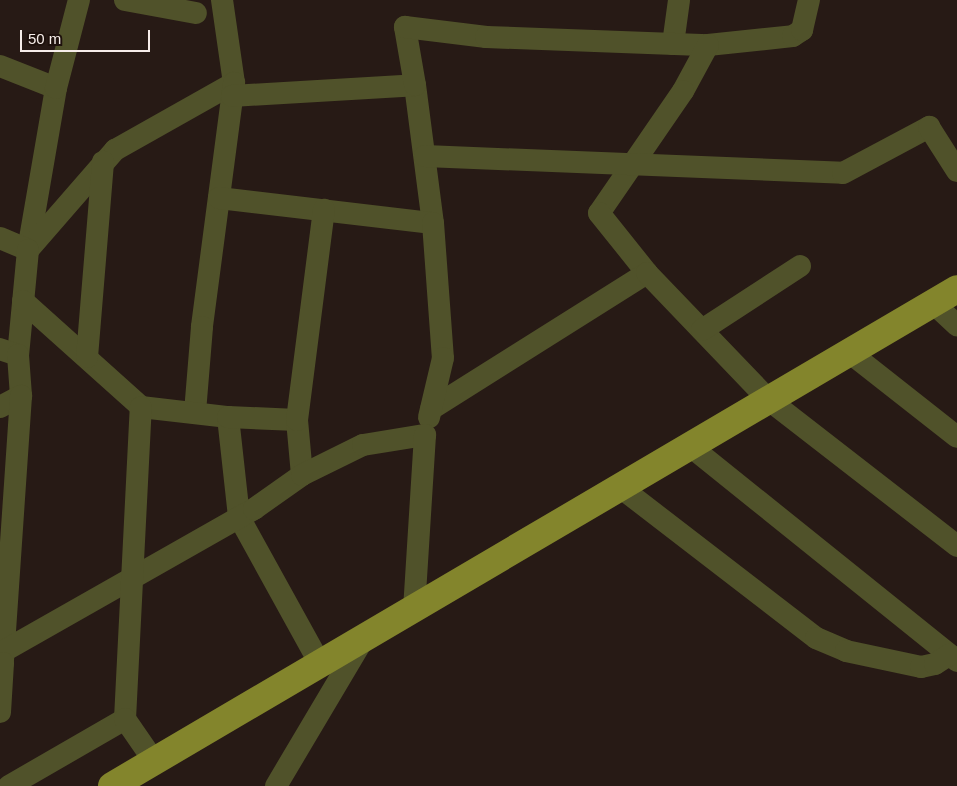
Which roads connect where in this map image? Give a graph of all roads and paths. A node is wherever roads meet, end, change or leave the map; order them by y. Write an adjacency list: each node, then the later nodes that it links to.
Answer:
1 (79, 0): 11 (street)
2 (125, 0): 6 (street)
3 (679, 0): 7 (street)
4 (809, 0): 8 (street)
5 (222, 7): 12 (street)
6 (196, 14)
7 (673, 44): 8 (street); 10 (street)
8 (708, 45): 15 (street)
9 (0, 66): 11 (street)
10 (415, 85): 12 (street); 13 (street)
11 (56, 88): 21 (street)
12 (233, 89): 14 (street); 17 (street)
13 (425, 156): 15 (street); 19 (street)
14 (103, 162): 21 (street); 31 (street)
15 (633, 164): 16 (street); 23 (street)
16 (957, 171)
17 (219, 198): 18 (street); 37 (street)
18 (324, 210): 19 (street); 39 (street)
19 (433, 224): 36 (street)
20 (0, 238): 21 (street)
21 (28, 250): 25 (street)
22 (800, 266): 28 (street)
23 (647, 273): 28 (street); 36 (street)
24 (957, 289): 26 (main road)
25 (23, 301): 29 (street); 31 (street)
26 (932, 303): 27 (street); 30 (main road)
27 (957, 325)
28 (702, 330): 33 (street)
29 (9, 352): 32 (street)
30 (849, 352): 33 (main road); 41 (street)
31 (86, 357): 35 (street)
32 (21, 396): 34 (street); 46 (street)
33 (769, 400): 42 (main road); 47 (street)
34 (0, 407)
35 (142, 407): 37 (street); 48 (street)
36 (431, 409): 40 (street)
37 (195, 413): 38 (street)
38 (228, 417): 39 (street); 45 (street)
39 (297, 420): 43 (street)
40 (426, 435): 43 (street); 49 (street)
41 (957, 437)
42 (690, 446): 44 (main road); 51 (street)
43 (302, 475): 45 (street)
44 (620, 487): 49 (main road); 51 (street)
45 (239, 517): 48 (street); 53 (street)
46 (6, 534): 52 (street)
47 (957, 546)
48 (131, 578): 52 (street); 55 (street)
49 (414, 608): 50 (main road)
50 (364, 638): 53 (main road); 59 (street)
51 (953, 658)
52 (2, 660): 54 (street)
53 (320, 664): 56 (main road)
54 (0, 712)
55 (125, 719): 56 (street); 57 (street)
56 (154, 761): 58 (main road)
57 (9, 786)
58 (112, 786)
59 (276, 786)

